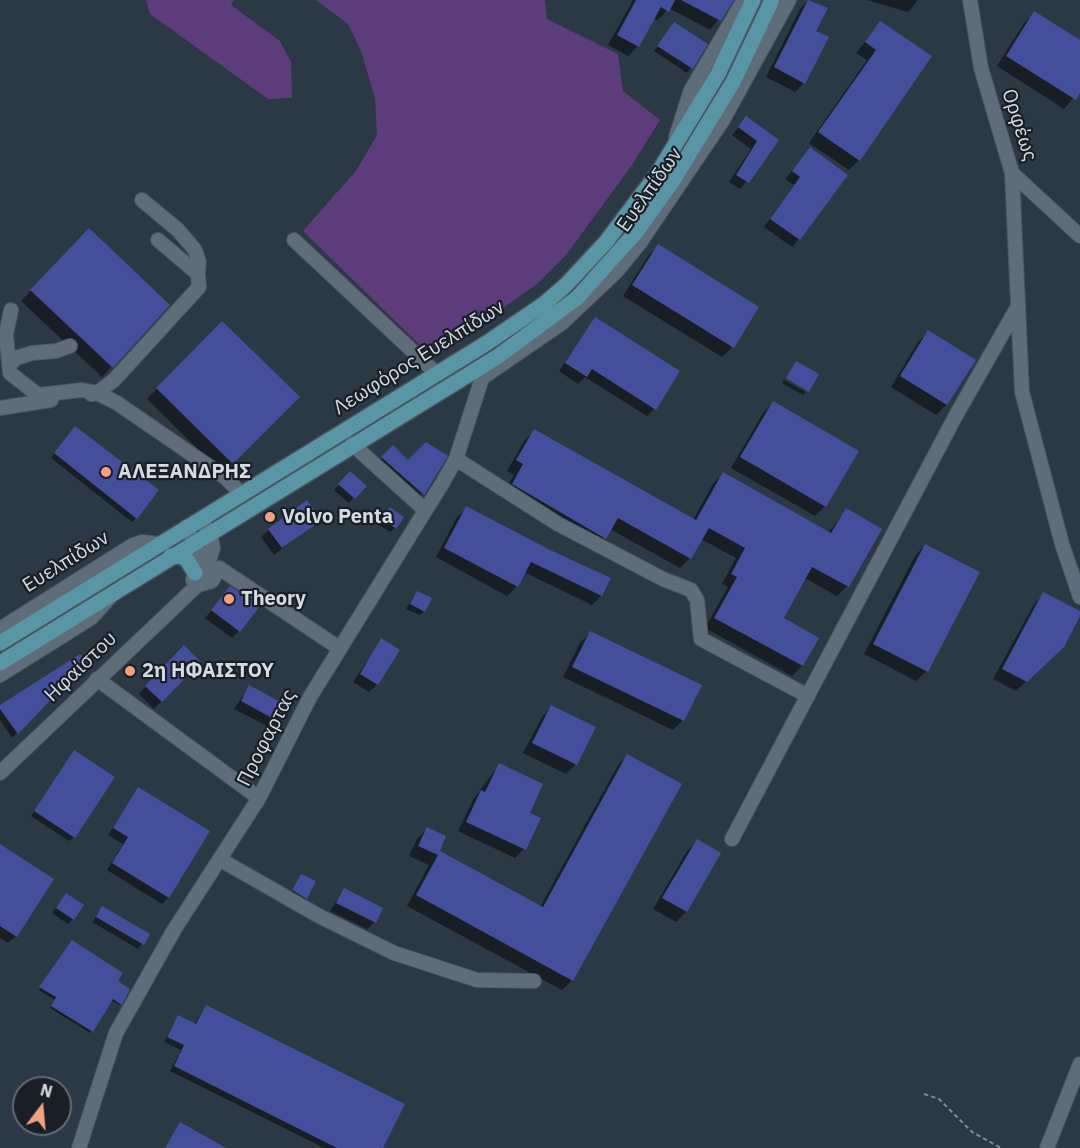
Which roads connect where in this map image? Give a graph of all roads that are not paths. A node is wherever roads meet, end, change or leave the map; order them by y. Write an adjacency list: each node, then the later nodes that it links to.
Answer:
1 (744, 0): 6 (street)
2 (753, 0): 6 (main road, Λεωφόρος Ευελπίδων)
3 (772, 0): 7 (main road, Λεωφόρος Ευελπίδων)
4 (789, 0): 7 (street, Ευελπίδων)
5 (970, 0): 8 (street, Ορφέως)
6 (671, 151): 19 (main road, Λεωφόρος Ευελπίδων)
7 (689, 164): 17 (main road, Λεωφόρος Ευελπίδων)
8 (1012, 173): 10 (street, Ορφέως); 14 (street)
9 (141, 200): 13 (street)
10 (1080, 236)
11 (158, 240): 13 (street)
12 (294, 240): 19 (street)
13 (198, 274): 20 (street)
14 (1017, 308): 34 (street); 41 (street)
15 (11, 310): 18 (street)
16 (70, 346): 18 (street)
17 (498, 361): 22 (main road, Λεωφόρος Ευελπίδων); 23 (street, Προφαρτας)
18 (9, 365): 20 (street)
19 (436, 373): 24 (main road, Λεωφόρος Ευελπίδων)
20 (97, 393): 21 (street); 24 (street)
21 (0, 408)
22 (352, 444): 25 (street); 28 (main road, Λεωφόρος Ευελπίδων)
23 (456, 459): 25 (street, Προφαρτας); 41 (street)
24 (240, 493): 26 (main road, Λεωφόρος Ευελπίδων)
25 (425, 510): 37 (street, Προφαρτας)
26 (200, 518): 27 (main road, Λεωφόρος Ευελπίδων); 28 (street)
27 (186, 527): 29 (street); 30 (main road, Λεωφόρος Ευελπίδων)
28 (216, 528): 29 (main road, Λεωφόρος Ευελπίδων); 32 (street, Ηφαίστου)
29 (195, 541): 31 (main road, Λεωφόρος Ευελπίδων); 32 (street)
30 (159, 544): 35 (street, Ευελπίδων); 36 (main road, Λεωφόρος Ευελπίδων)
31 (171, 556): 32 (main road); 33 (main road, Λεωφόρος Ευελπίδων)
32 (194, 583): 37 (street); 40 (street, Ηφαίστου)
33 (116, 591): 38 (main road, Λεωφόρος Ευελπίδων); 39 (street)
34 (1080, 597)
35 (0, 629)
36 (0, 643)
37 (339, 648): 43 (street, Προφαρτας)
38 (0, 663)
39 (0, 675)
40 (97, 679): 42 (street, Ηφαίστου); 43 (street)
41 (808, 696): 44 (street)
42 (0, 773)
43 (259, 798): 45 (street, Προφαρτας)
44 (732, 839)
45 (221, 860): 46 (street); 48 (street, Προφαρτας)
46 (534, 981)
47 (1080, 1064): 49 (street)
48 (80, 1148)
49 (1047, 1148)

